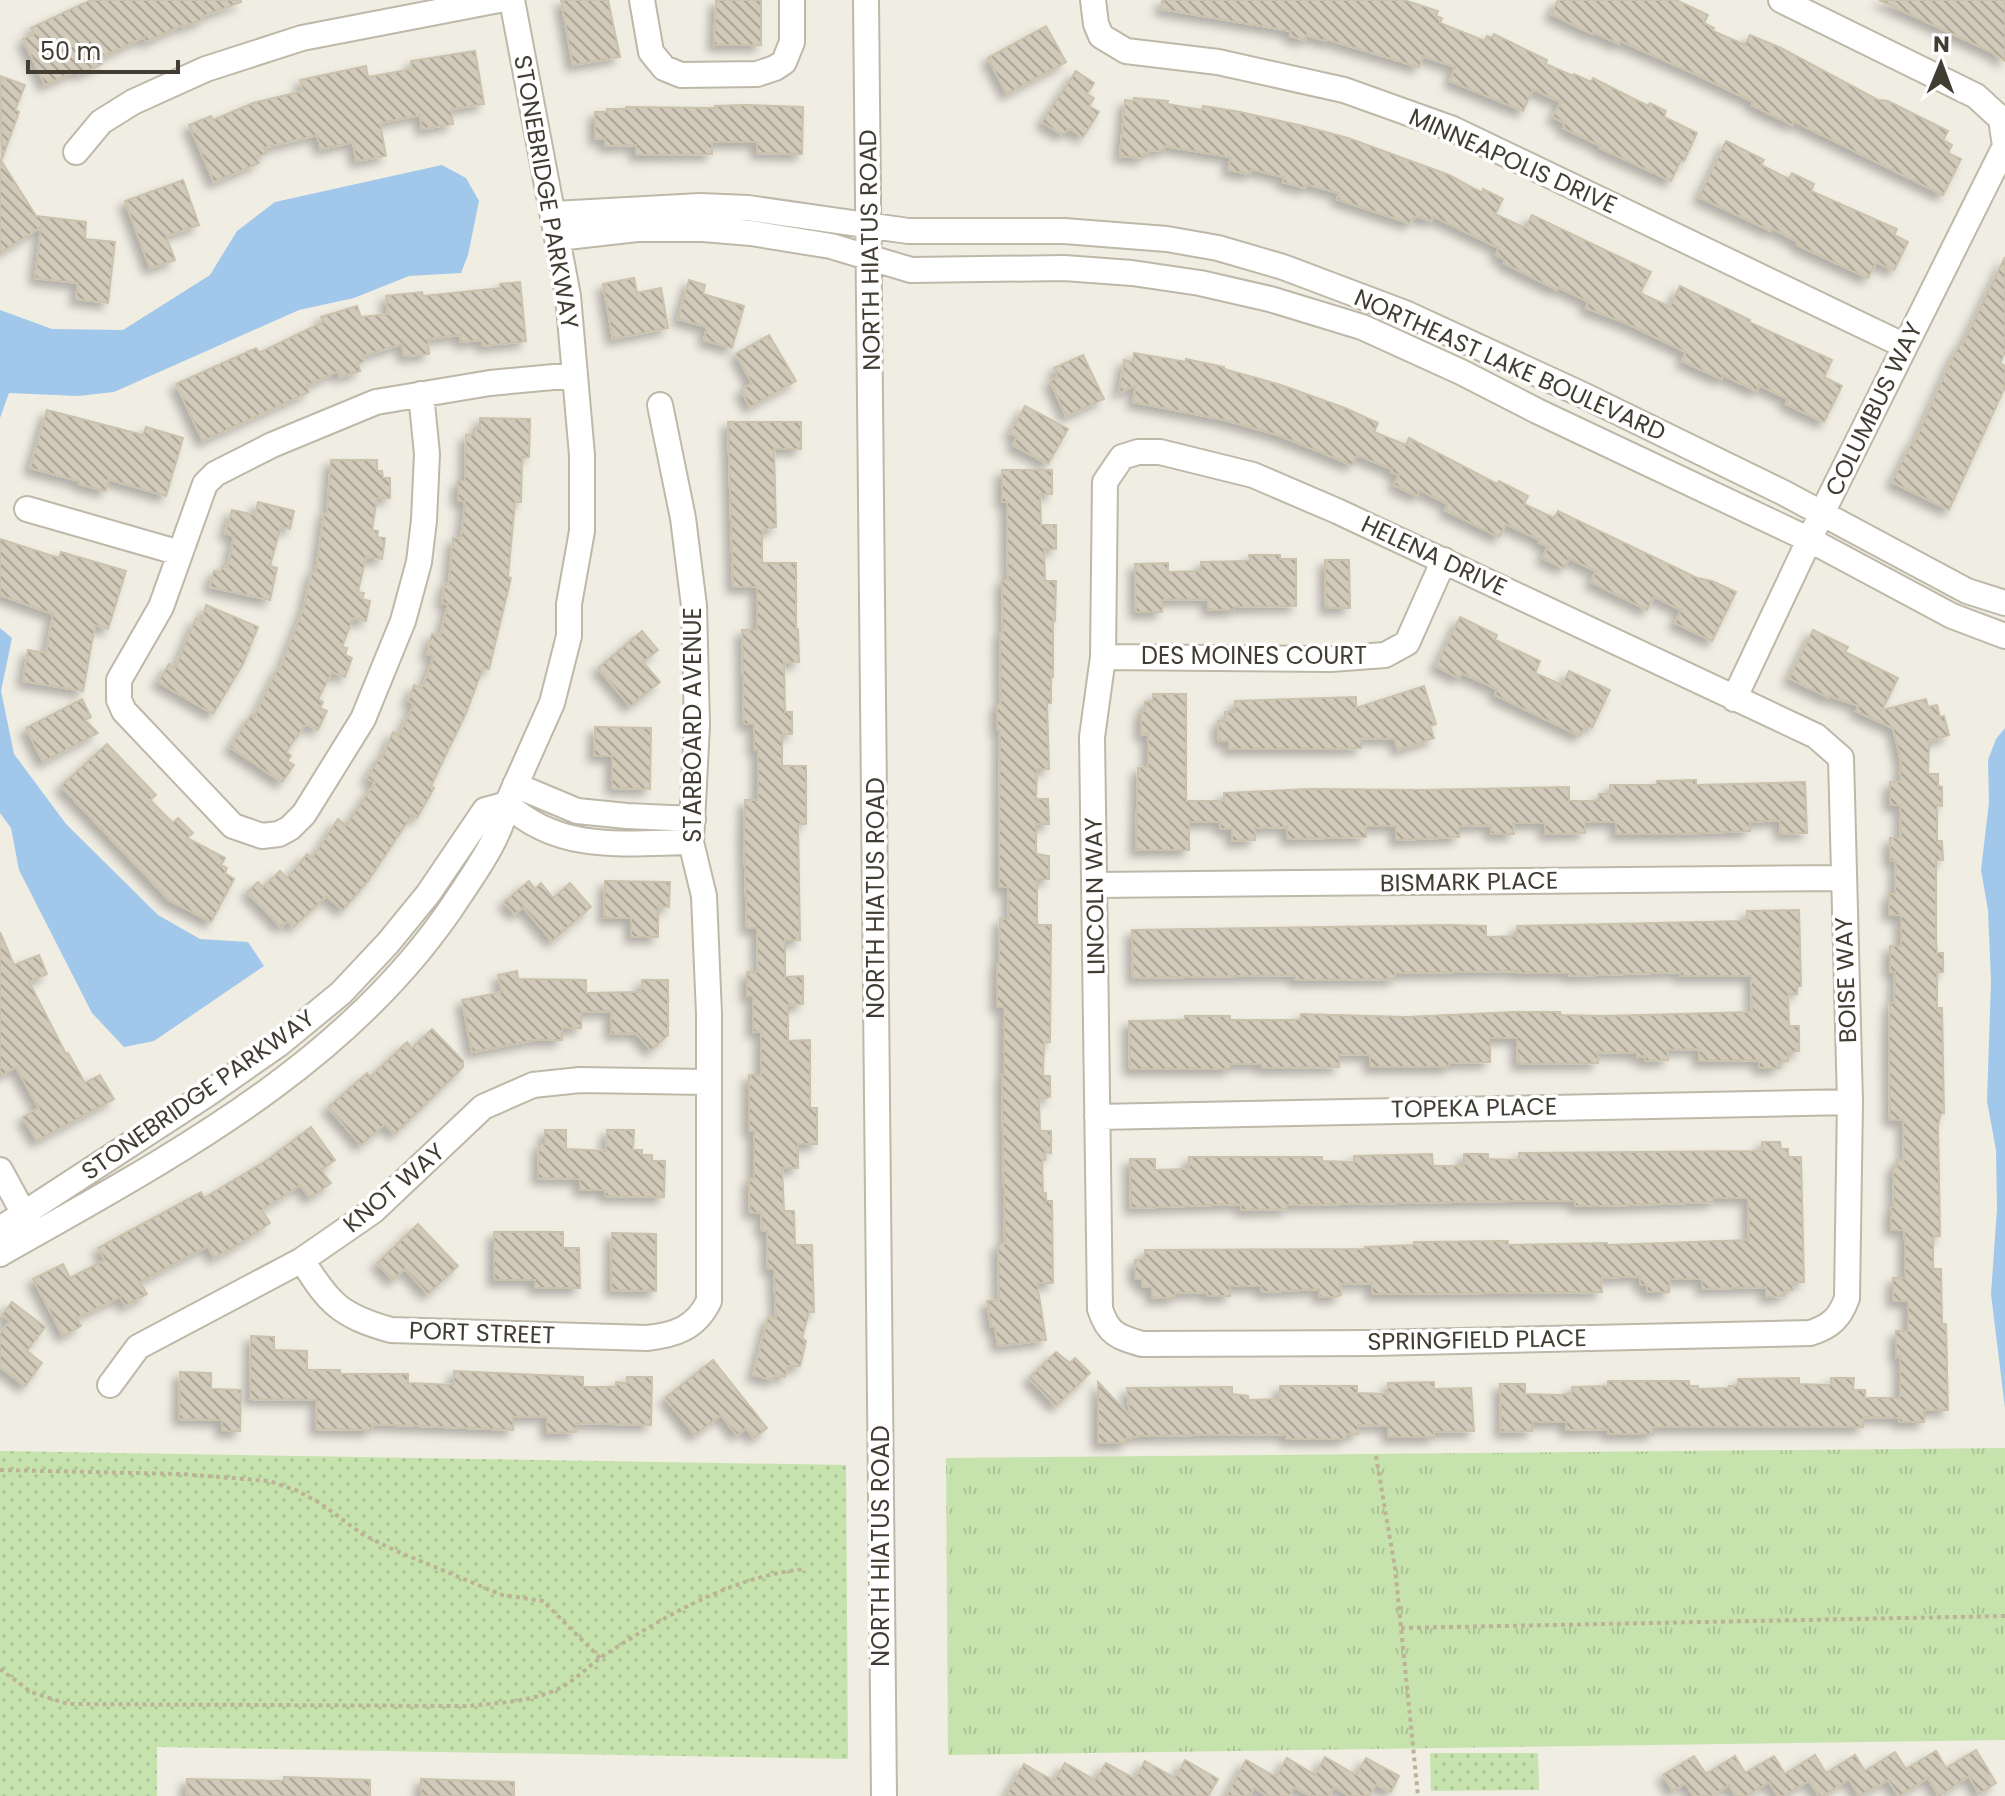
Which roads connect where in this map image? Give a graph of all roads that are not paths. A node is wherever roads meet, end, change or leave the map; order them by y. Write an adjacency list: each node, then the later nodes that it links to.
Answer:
1 (499, 0): 8 (street)
2 (512, 0): 9 (street, STONEBRIDGE PARKWAY)
3 (642, 0): 4 (street)
4 (792, 0)
5 (866, 0): 10 (street, NORTH HIATUS ROAD)
6 (1093, 0): 14 (street, MINNEAPOLIS DRIVE)
7 (1781, 0): 14 (street, COLUMBUS WAY)
8 (76, 152)
9 (556, 226): 10 (street, NORTHEAST LAKE BOULEVARD); 12 (street, NORTHEAST LAKE BOULEVARD); 15 (street, STONEBRIDGE PARKWAY)
10 (870, 227): 11 (street, NORTHEAST LAKE BOULEVARD); 12 (street, NORTH HIATUS ROAD)
11 (1133, 236): 13 (street); 20 (street, NORTHEAST LAKE BOULEVARD)
12 (870, 259): 13 (street, NORTHEAST LAKE BOULEVARD); 44 (street, NORTH HIATUS ROAD)
13 (1132, 273): 21 (street, NORTHEAST LAKE BOULEVARD)
14 (1905, 346): 20 (street, COLUMBUS WAY)
15 (575, 375): 16 (street); 28 (street, STONEBRIDGE PARKWAY)
16 (421, 394): 22 (street); 22 (street)
17 (660, 405): 29 (street, STARBOARD AVENUE)
18 (1122, 457): 23 (street, HELENA DRIVE); 26 (street, LINCOLN WAY)
19 (27, 509): 22 (street)
20 (1821, 515): 21 (street, COLUMBUS WAY); 24 (street, NORTHEAST LAKE BOULEVARD)
21 (1810, 540): 25 (street, NORTHEAST LAKE BOULEVARD); 27 (street, COLUMBUS WAY)
22 (180, 553)
23 (1444, 560): 26 (street, DES MOINES COURT); 27 (street, HELENA DRIVE)
24 (2005, 603)
25 (2005, 636)
26 (1103, 657): 31 (street, LINCOLN WAY)
27 (1734, 699): 30 (street, BOISE WAY)
28 (511, 794): 29 (street); 36 (street, STONEBRIDGE PARKWAY); 36 (street, STONEBRIDGE PARKWAY)
29 (692, 830): 32 (street, STARBOARD AVENUE)
30 (1843, 878): 31 (street, BISMARK PLACE); 33 (street, BOISE WAY)
31 (1095, 885): 34 (street, LINCOLN WAY)
32 (707, 1082): 39 (street, KNOT WAY); 41 (street, STARBOARD AVENUE)
33 (1850, 1102): 34 (street, TOPEKA PLACE); 40 (street, BOISE WAY)
34 (1097, 1117): 42 (street, LINCOLN WAY)
35 (0, 1170): 36 (street)
36 (29, 1224): 37 (street, STONEBRIDGE PARKWAY); 38 (street, STONEBRIDGE PARKWAY)
37 (0, 1229)
38 (0, 1254)
39 (302, 1260): 41 (street, PORT STREET); 43 (street, KNOT WAY)
40 (1835, 1321): 42 (street, SPRINGFIELD PLACE)
41 (689, 1326)
42 (1117, 1336)
43 (110, 1385)
44 (884, 1796)

